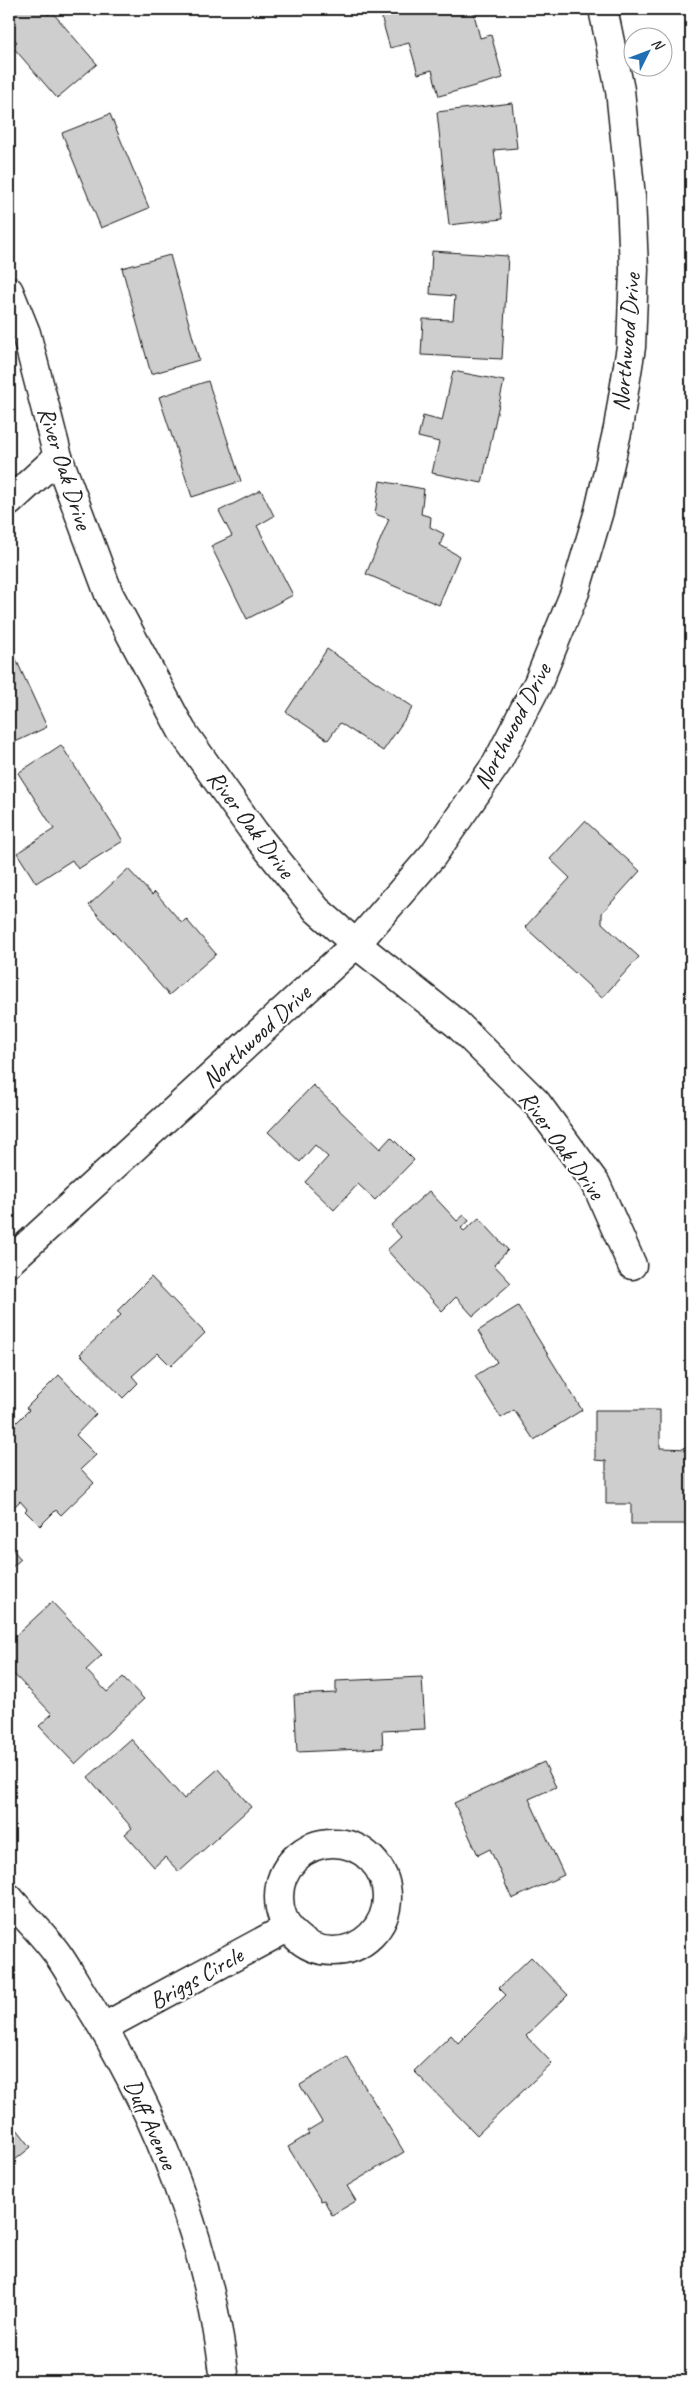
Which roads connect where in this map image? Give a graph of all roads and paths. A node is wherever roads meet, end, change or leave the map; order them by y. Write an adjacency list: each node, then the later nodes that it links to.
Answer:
1 (603, 9): 5 (street, Northwood Drive)
2 (9, 291): 3 (street, River Oak Drive)
3 (58, 457): 4 (street); 5 (street, River Oak Drive)
4 (9, 502)
5 (356, 944): 6 (street, Northwood Drive); 7 (street, River Oak Drive)
6 (9, 1262)
7 (632, 1266)
8 (9, 1898): 10 (street, Duff Avenue)
9 (287, 1928): 10 (street, Briggs Circle)
10 (104, 2027): 11 (street, Duff Avenue)
11 (225, 2381)

